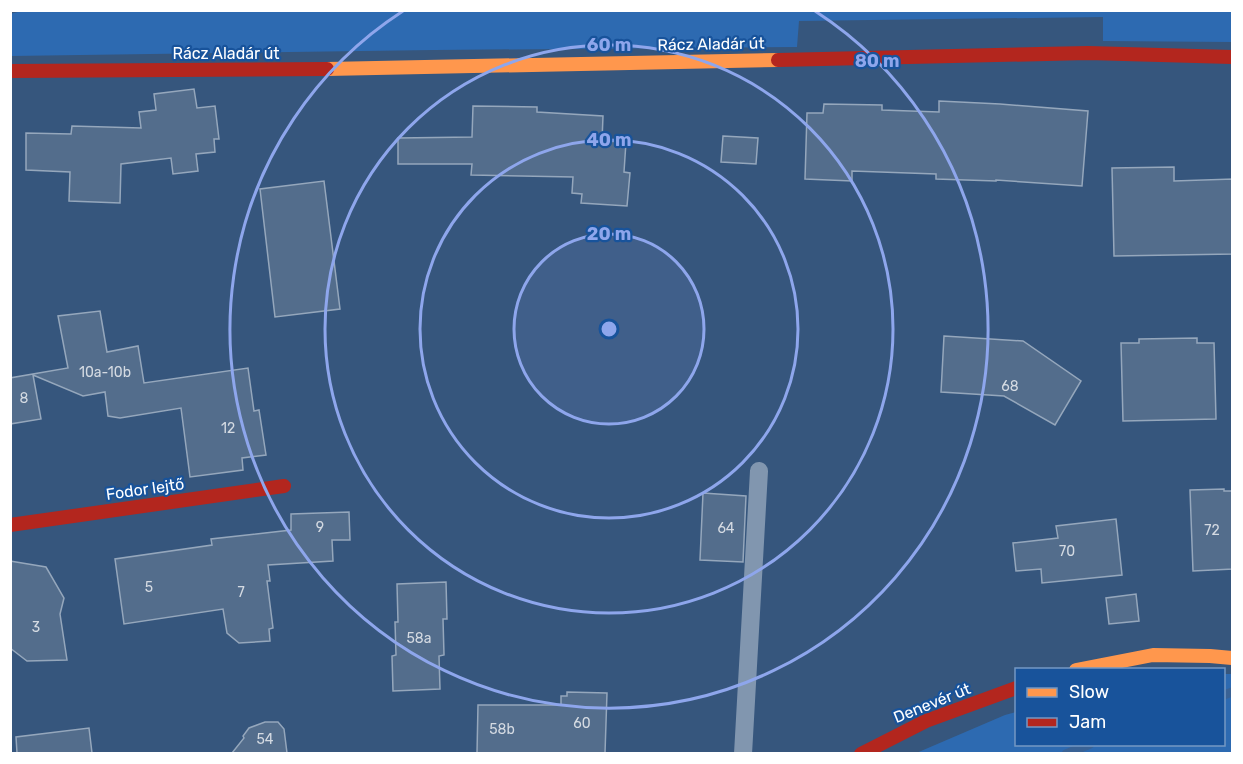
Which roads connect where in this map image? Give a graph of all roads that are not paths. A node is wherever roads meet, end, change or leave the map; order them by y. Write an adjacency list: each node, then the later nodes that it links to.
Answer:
1 (1233, 57): 2 (street, Rácz Aladár út)
2 (10, 71)
3 (759, 471): 9 (lane)
4 (284, 486): 5 (street, Fodor lejtő)
5 (10, 525)
6 (1233, 658): 7 (street)
7 (1082, 668)
8 (1015, 689): 10 (street, Denevér út)
9 (743, 753)
10 (861, 753)

